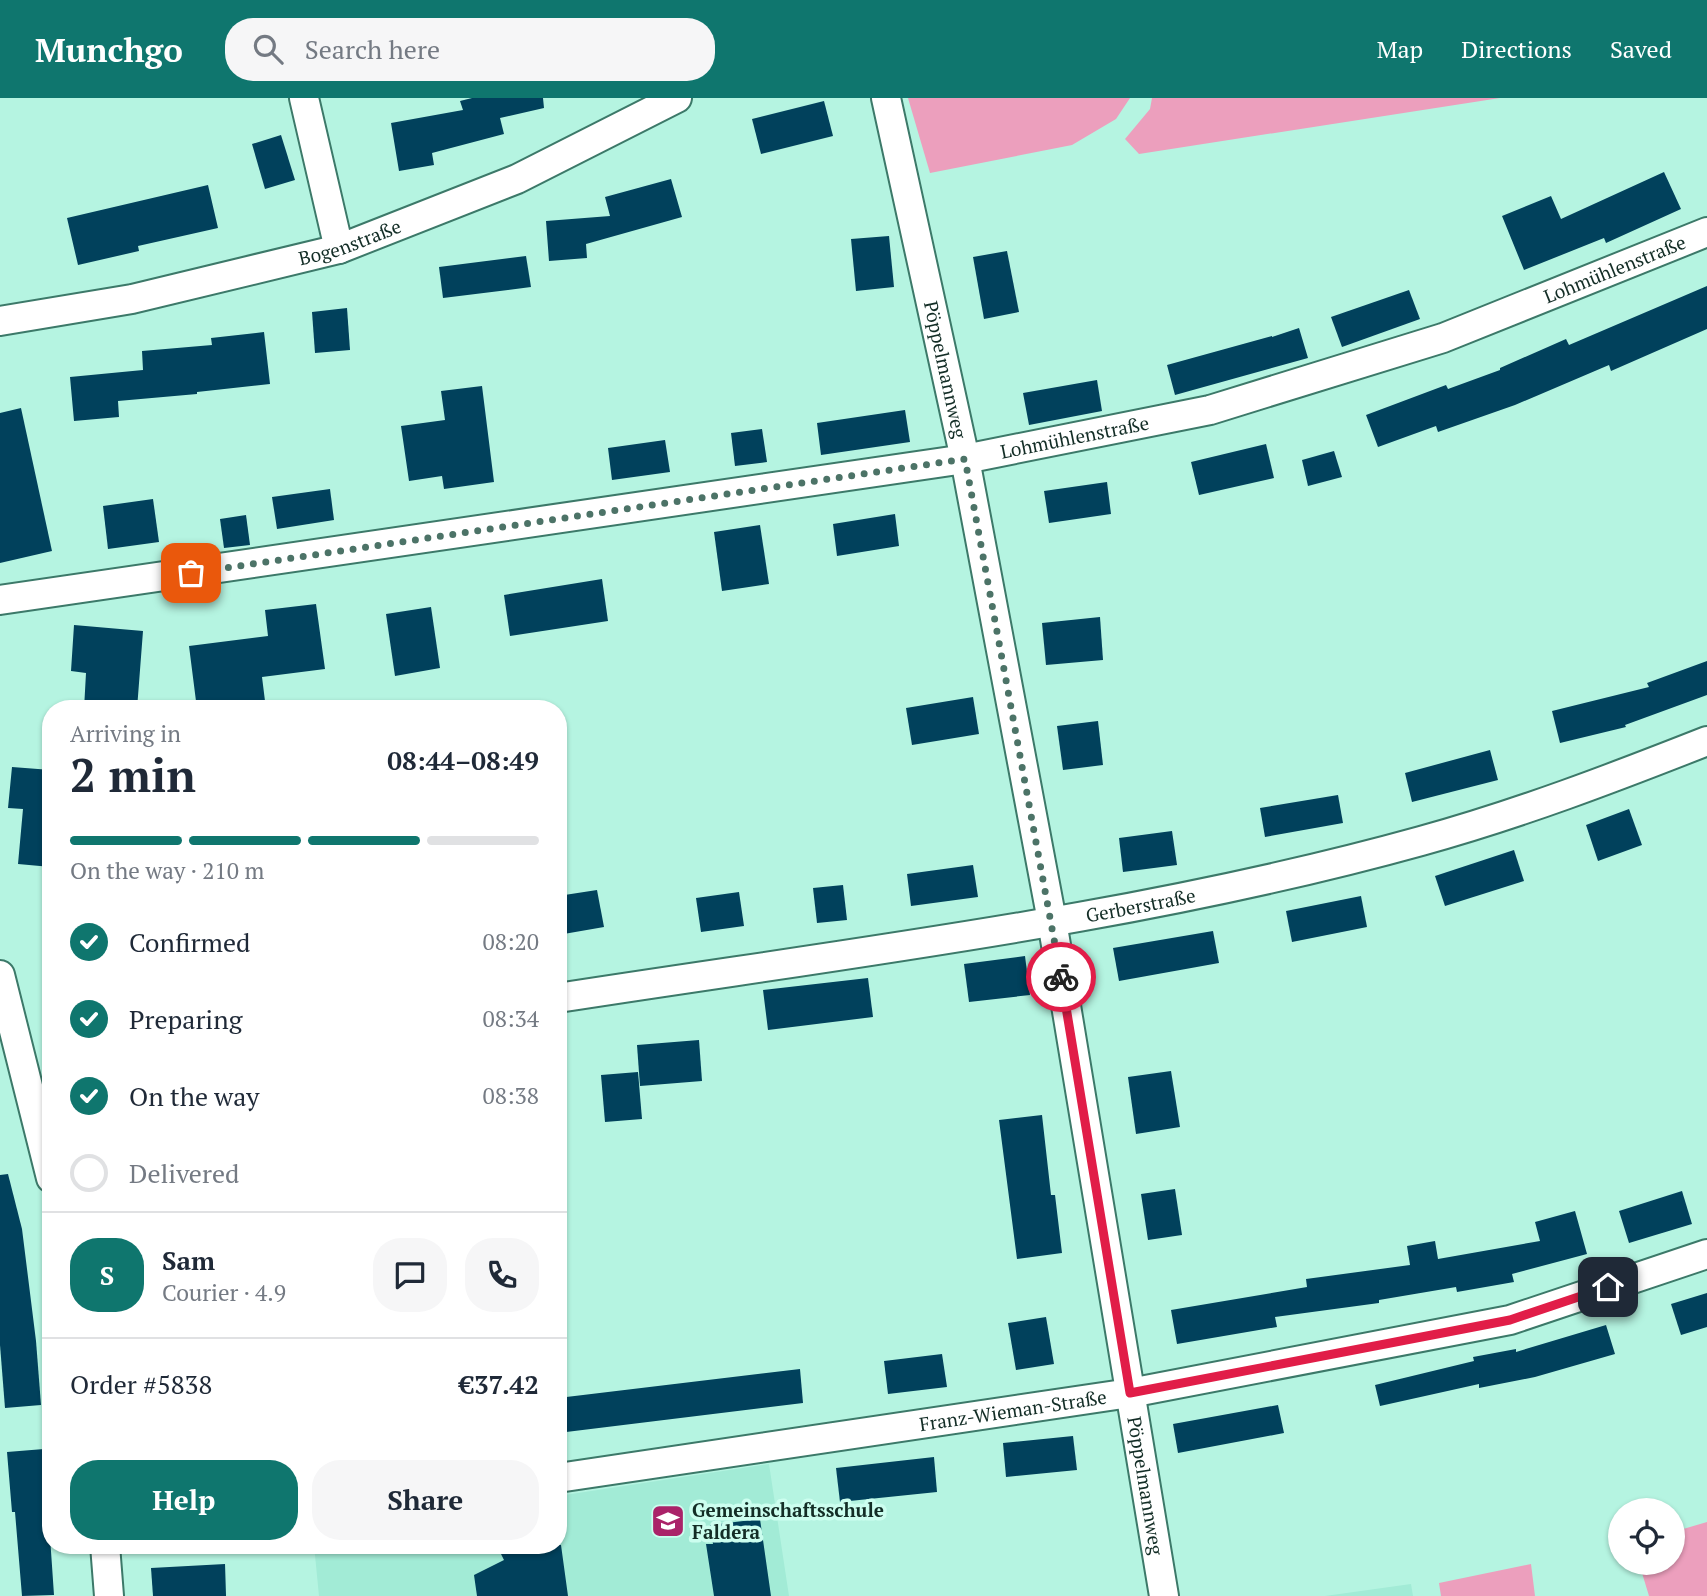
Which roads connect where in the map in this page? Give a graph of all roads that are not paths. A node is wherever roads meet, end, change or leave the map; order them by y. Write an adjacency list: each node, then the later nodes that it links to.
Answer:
1 (304, 98): 5 (street)
2 (677, 98): 5 (street, Bogenstraße)
3 (886, 98): 7 (street, Pöppelmannweg)
4 (1707, 232): 7 (street, Lohmühlenstraße)
5 (339, 249): 6 (street, Bogenstraße)
6 (0, 321)
7 (965, 459): 8 (street, Lohmühlenstraße); 10 (street, Pöppelmannweg)
8 (0, 600)
9 (1707, 741): 10 (street, Gerberstraße)
10 (1052, 921): 12 (street, Gerberstraße); 16 (street, Pöppelmannweg)
11 (0, 975): 13 (street)
12 (567, 997)
13 (39, 1083): 14 (street)
14 (42, 1107)
15 (1707, 1254): 16 (street, Franz-Wieman-Straße)
16 (1130, 1393): 17 (street, Franz-Wieman-Straße); 20 (street, Pöppelmannweg)
17 (567, 1477)
18 (106, 1554): 19 (street)
19 (110, 1596)
20 (1164, 1596)

